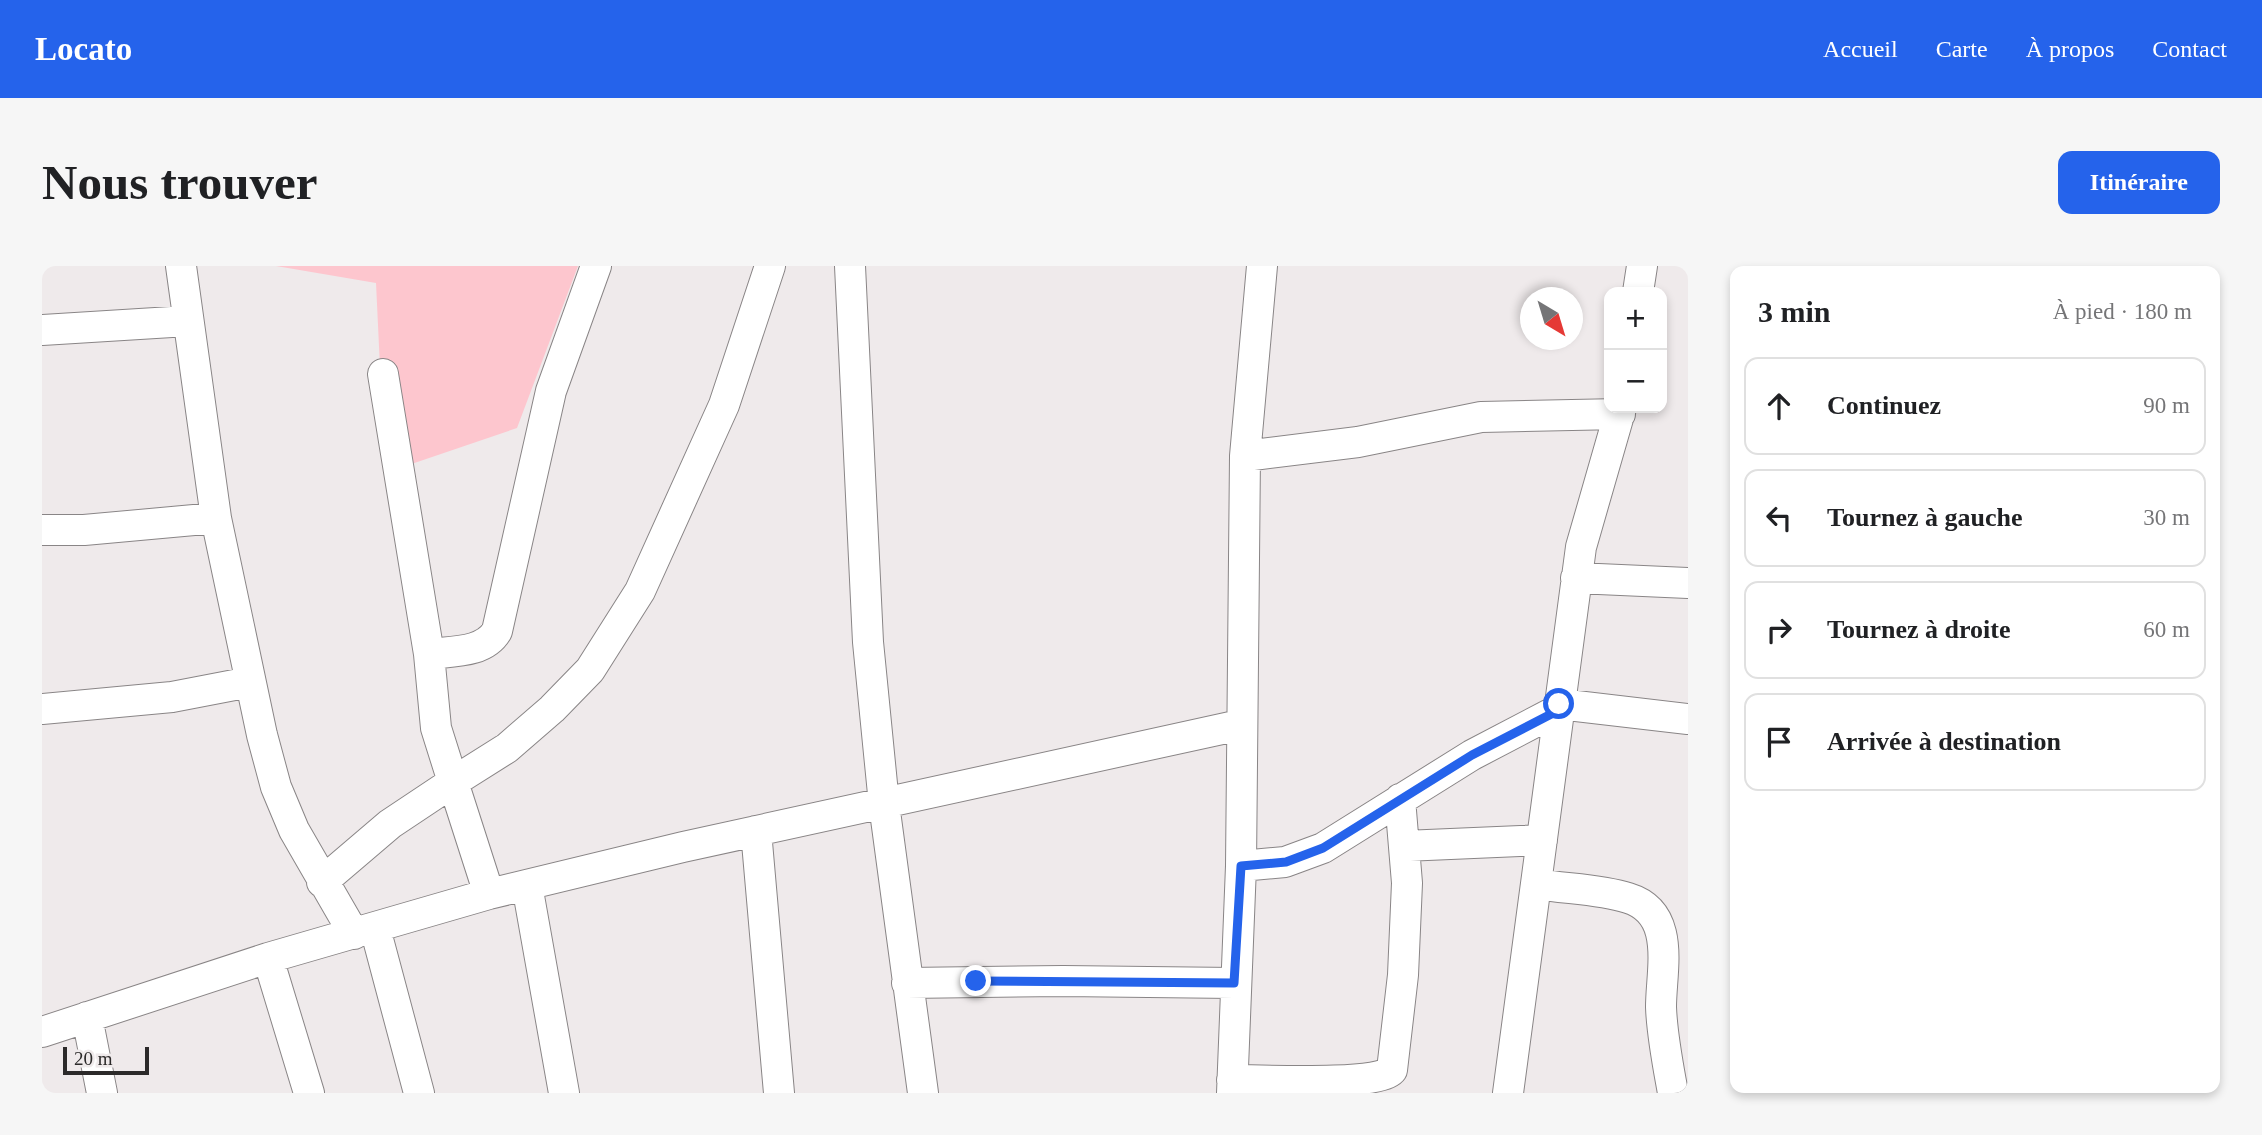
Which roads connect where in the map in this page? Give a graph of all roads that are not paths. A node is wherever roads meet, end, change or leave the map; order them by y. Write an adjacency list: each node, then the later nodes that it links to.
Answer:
1 (181, 266): 8 (street)
2 (596, 266): 18 (street)
3 (770, 266): 24 (street)
4 (850, 266): 26 (street)
5 (1262, 266): 13 (street)
6 (1642, 266): 7 (street)
7 (1639, 287)
8 (188, 321): 9 (street); 14 (street)
9 (42, 330)
10 (383, 374): 18 (street)
11 (1604, 412): 13 (street)
12 (1619, 413): 16 (street)
13 (1245, 456): 23 (street)
14 (216, 518): 15 (street); 19 (street)
15 (42, 530)
16 (1576, 578): 17 (street); 20 (street)
17 (1688, 583)
18 (429, 654): 24 (street)
19 (250, 682): 21 (street); 31 (street)
20 (1559, 707): 22 (street); 25 (street); 28 (street)
21 (42, 709)
22 (1688, 719)
23 (1240, 725): 26 (street); 30 (street)
24 (453, 782): 31 (street); 34 (street)
25 (1400, 799): 29 (street); 30 (street)
26 (884, 804): 27 (street); 38 (street)
27 (756, 831): 33 (street); 46 (street)
28 (1542, 840): 29 (street); 32 (street)
29 (1404, 846): 41 (street)
30 (1241, 866): 37 (street)
31 (322, 882): 35 (street)
32 (1536, 884): 48 (street); 49 (street)
33 (527, 885): 34 (street); 45 (street)
34 (489, 894): 35 (street)
35 (364, 931): 36 (street); 44 (street)
36 (268, 958): 39 (street); 43 (street)
37 (1234, 983): 38 (street); 41 (street)
38 (907, 984): 47 (street)
39 (67, 1019): 40 (street); 42 (street)
40 (42, 1032)
41 (1232, 1087)
42 (102, 1093)
43 (309, 1093)
44 (419, 1093)
45 (564, 1093)
46 (779, 1093)
47 (923, 1093)
48 (1508, 1093)
49 (1673, 1093)

